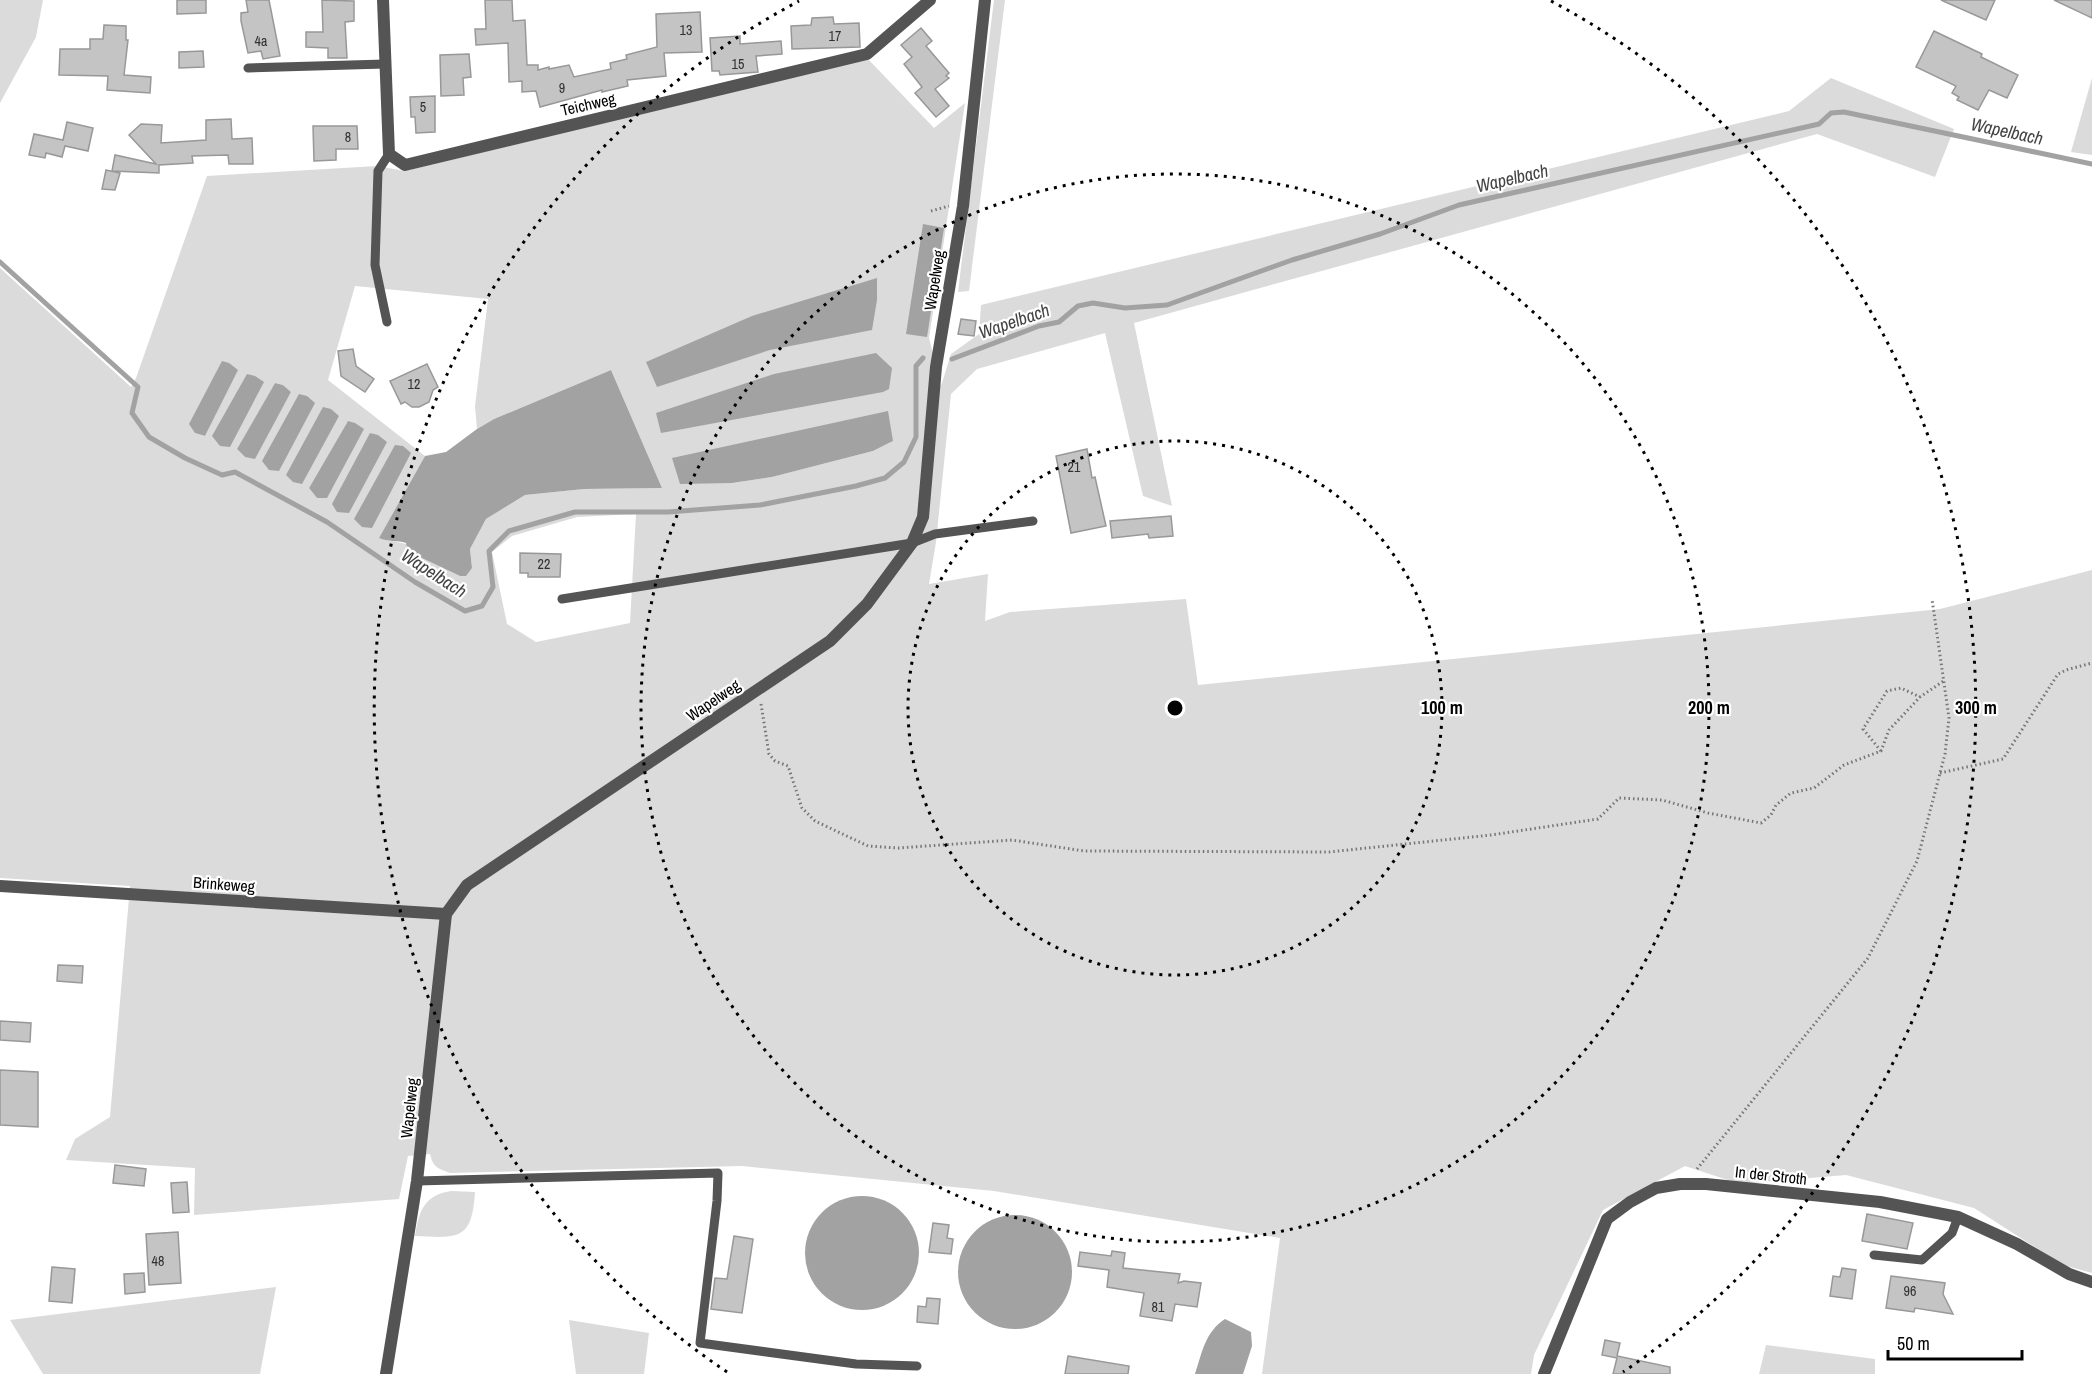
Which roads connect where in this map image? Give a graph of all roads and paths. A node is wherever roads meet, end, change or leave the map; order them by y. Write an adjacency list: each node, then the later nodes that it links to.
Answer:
1 (383, 0): 4 (street)
2 (930, 0): 6 (street, Teichweg)
3 (985, 0): 9 (street, Wapelweg)
4 (385, 64): 5 (lane); 6 (street)
5 (248, 68)
6 (389, 154): 7 (lane)
7 (387, 322)
8 (1033, 521): 9 (lane)
9 (912, 543): 11 (lane); 14 (street, Wapelweg)
10 (1932, 598): 13 (path)
11 (562, 599)
12 (2092, 663): 17 (path)
13 (1945, 680): 15 (path); 17 (path)
14 (752, 693): 16 (path); 19 (street, Wapelweg)
15 (1920, 697): 16 (path); 16 (path)
16 (1881, 751)
17 (1940, 774): 21 (path)
18 (0, 886): 19 (street, Brinkeweg)
19 (446, 914): 20 (street, Wapelweg)
20 (417, 1181): 25 (lane); 26 (street, Wapelweg)
21 (1685, 1184): 22 (street, In der Stroth); 27 (street, In der Stroth)
22 (1958, 1217): 23 (lane); 24 (street, In der Stroth)
23 (1874, 1255)
24 (2092, 1282)
25 (917, 1366)
26 (386, 1374)
27 (1544, 1374)

